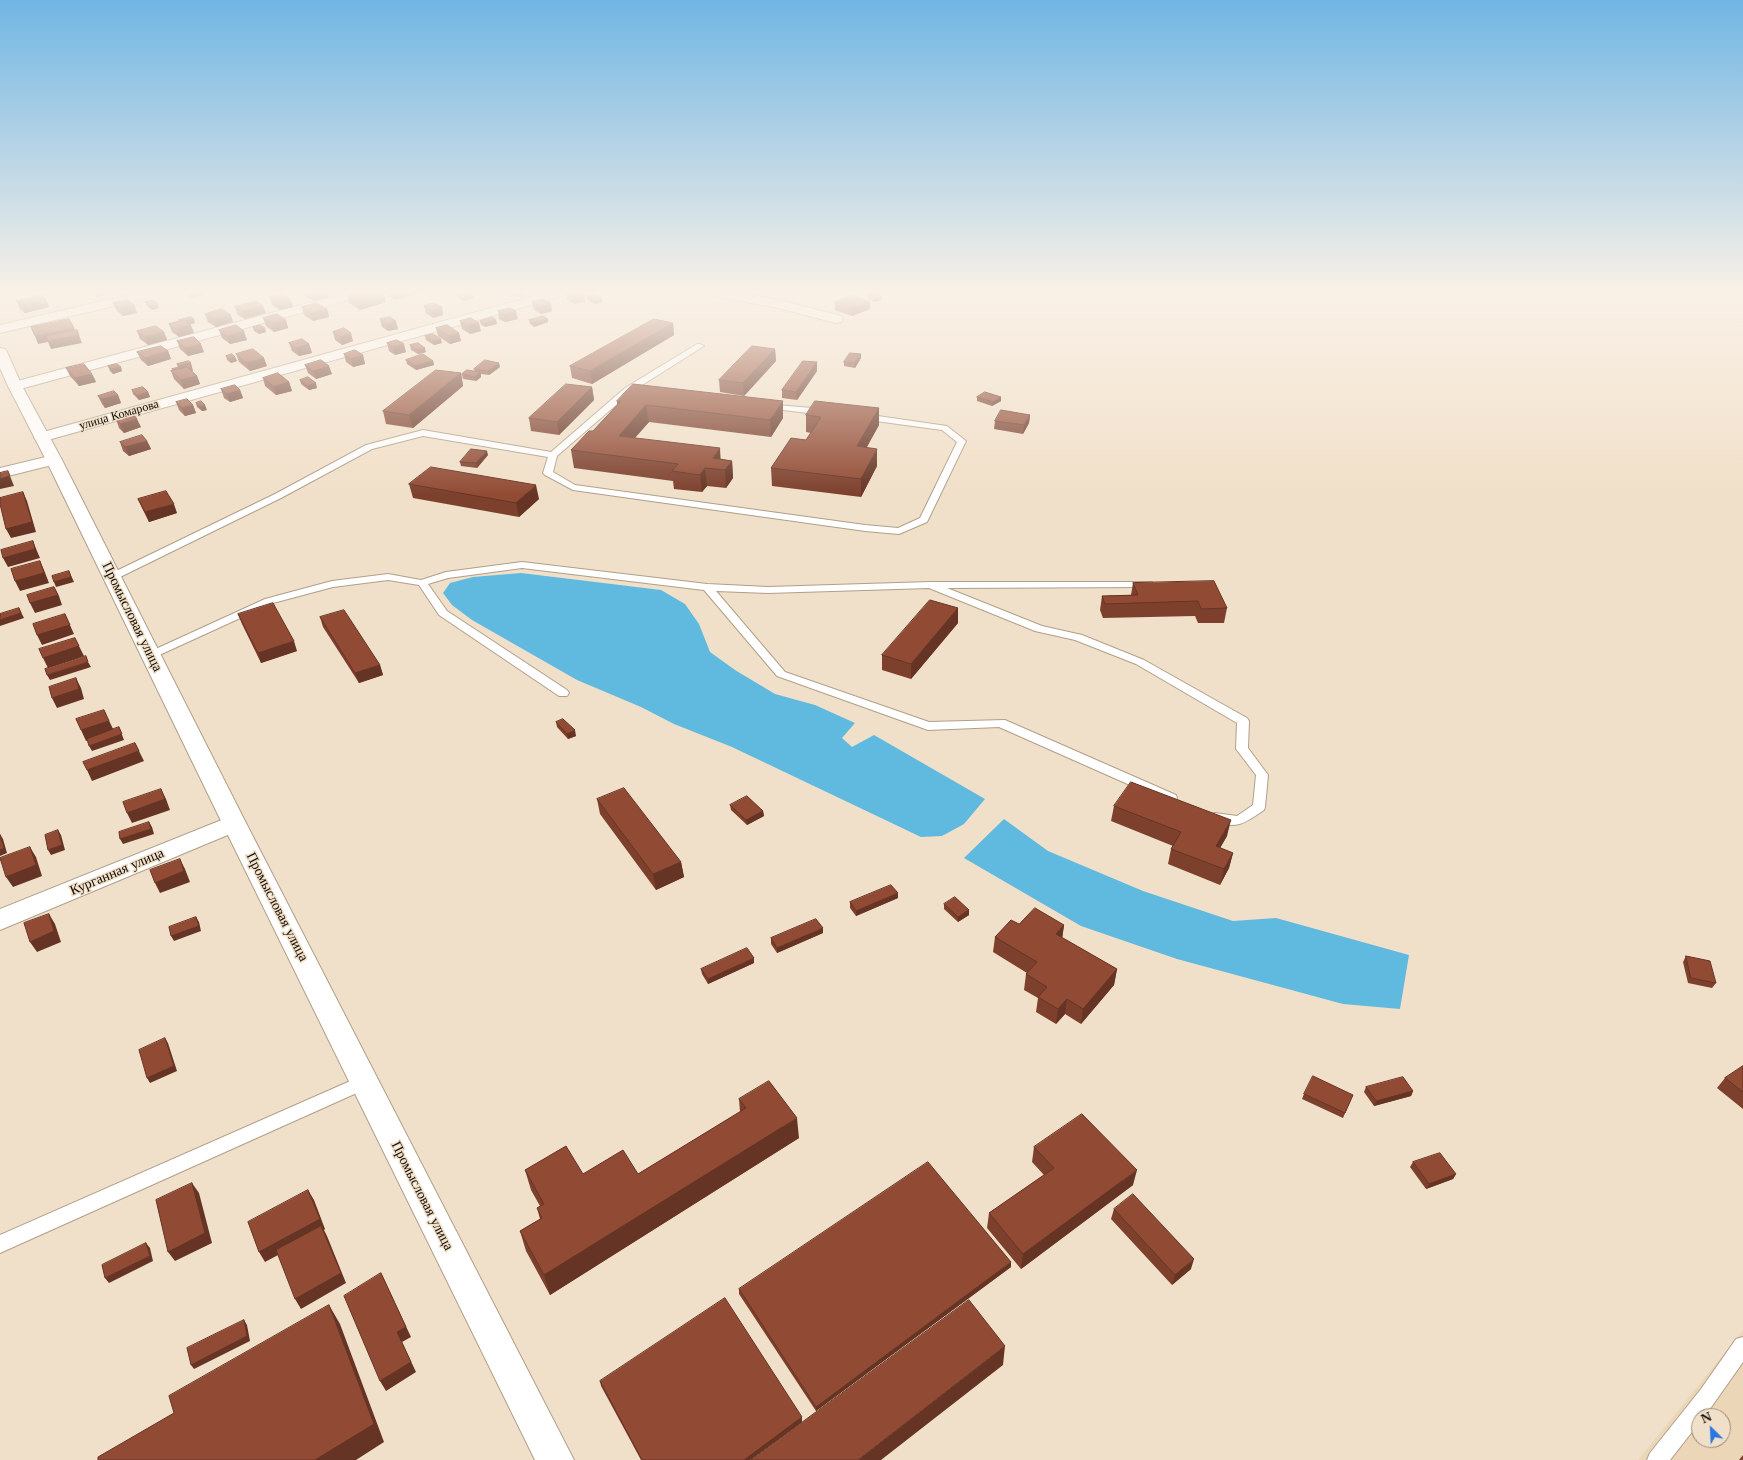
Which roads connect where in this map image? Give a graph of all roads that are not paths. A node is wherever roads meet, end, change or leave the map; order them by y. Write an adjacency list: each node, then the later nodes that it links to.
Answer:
1 (3, 359): 5 (street, Промысловая улица)
2 (113, 359): 5 (street)
3 (319, 359): 11 (street, улица Комарова)
4 (679, 359): 6 (lane)
5 (15, 386): 11 (street, Промысловая улица)
6 (628, 390): 7 (lane); 12 (lane)
7 (644, 392)
8 (760, 405): 9 (lane)
9 (830, 413)
10 (852, 416): 12 (lane)
11 (42, 437): 13 (street, Промысловая улица)
12 (553, 455): 15 (lane)
13 (54, 460): 14 (street); 15 (street, Промысловая улица)
14 (0, 473)
15 (112, 577): 20 (street, Промысловая улица)
16 (422, 583): 19 (lane); 20 (lane); 21 (lane)
17 (1156, 584): 18 (lane)
18 (930, 585): 19 (lane); 23 (lane)
19 (707, 587): 22 (lane)
20 (151, 656): 24 (street, Промысловая улица)
21 (563, 693)
22 (1181, 802)
23 (1203, 812)
24 (234, 823): 25 (street, Курганная улица); 26 (street, Промысловая улица)
25 (0, 920)
26 (364, 1082): 27 (lane); 29 (street, Промысловая улица)
27 (0, 1244)
28 (1743, 1346): 30 (lane)
29 (556, 1460)
30 (1657, 1460)

